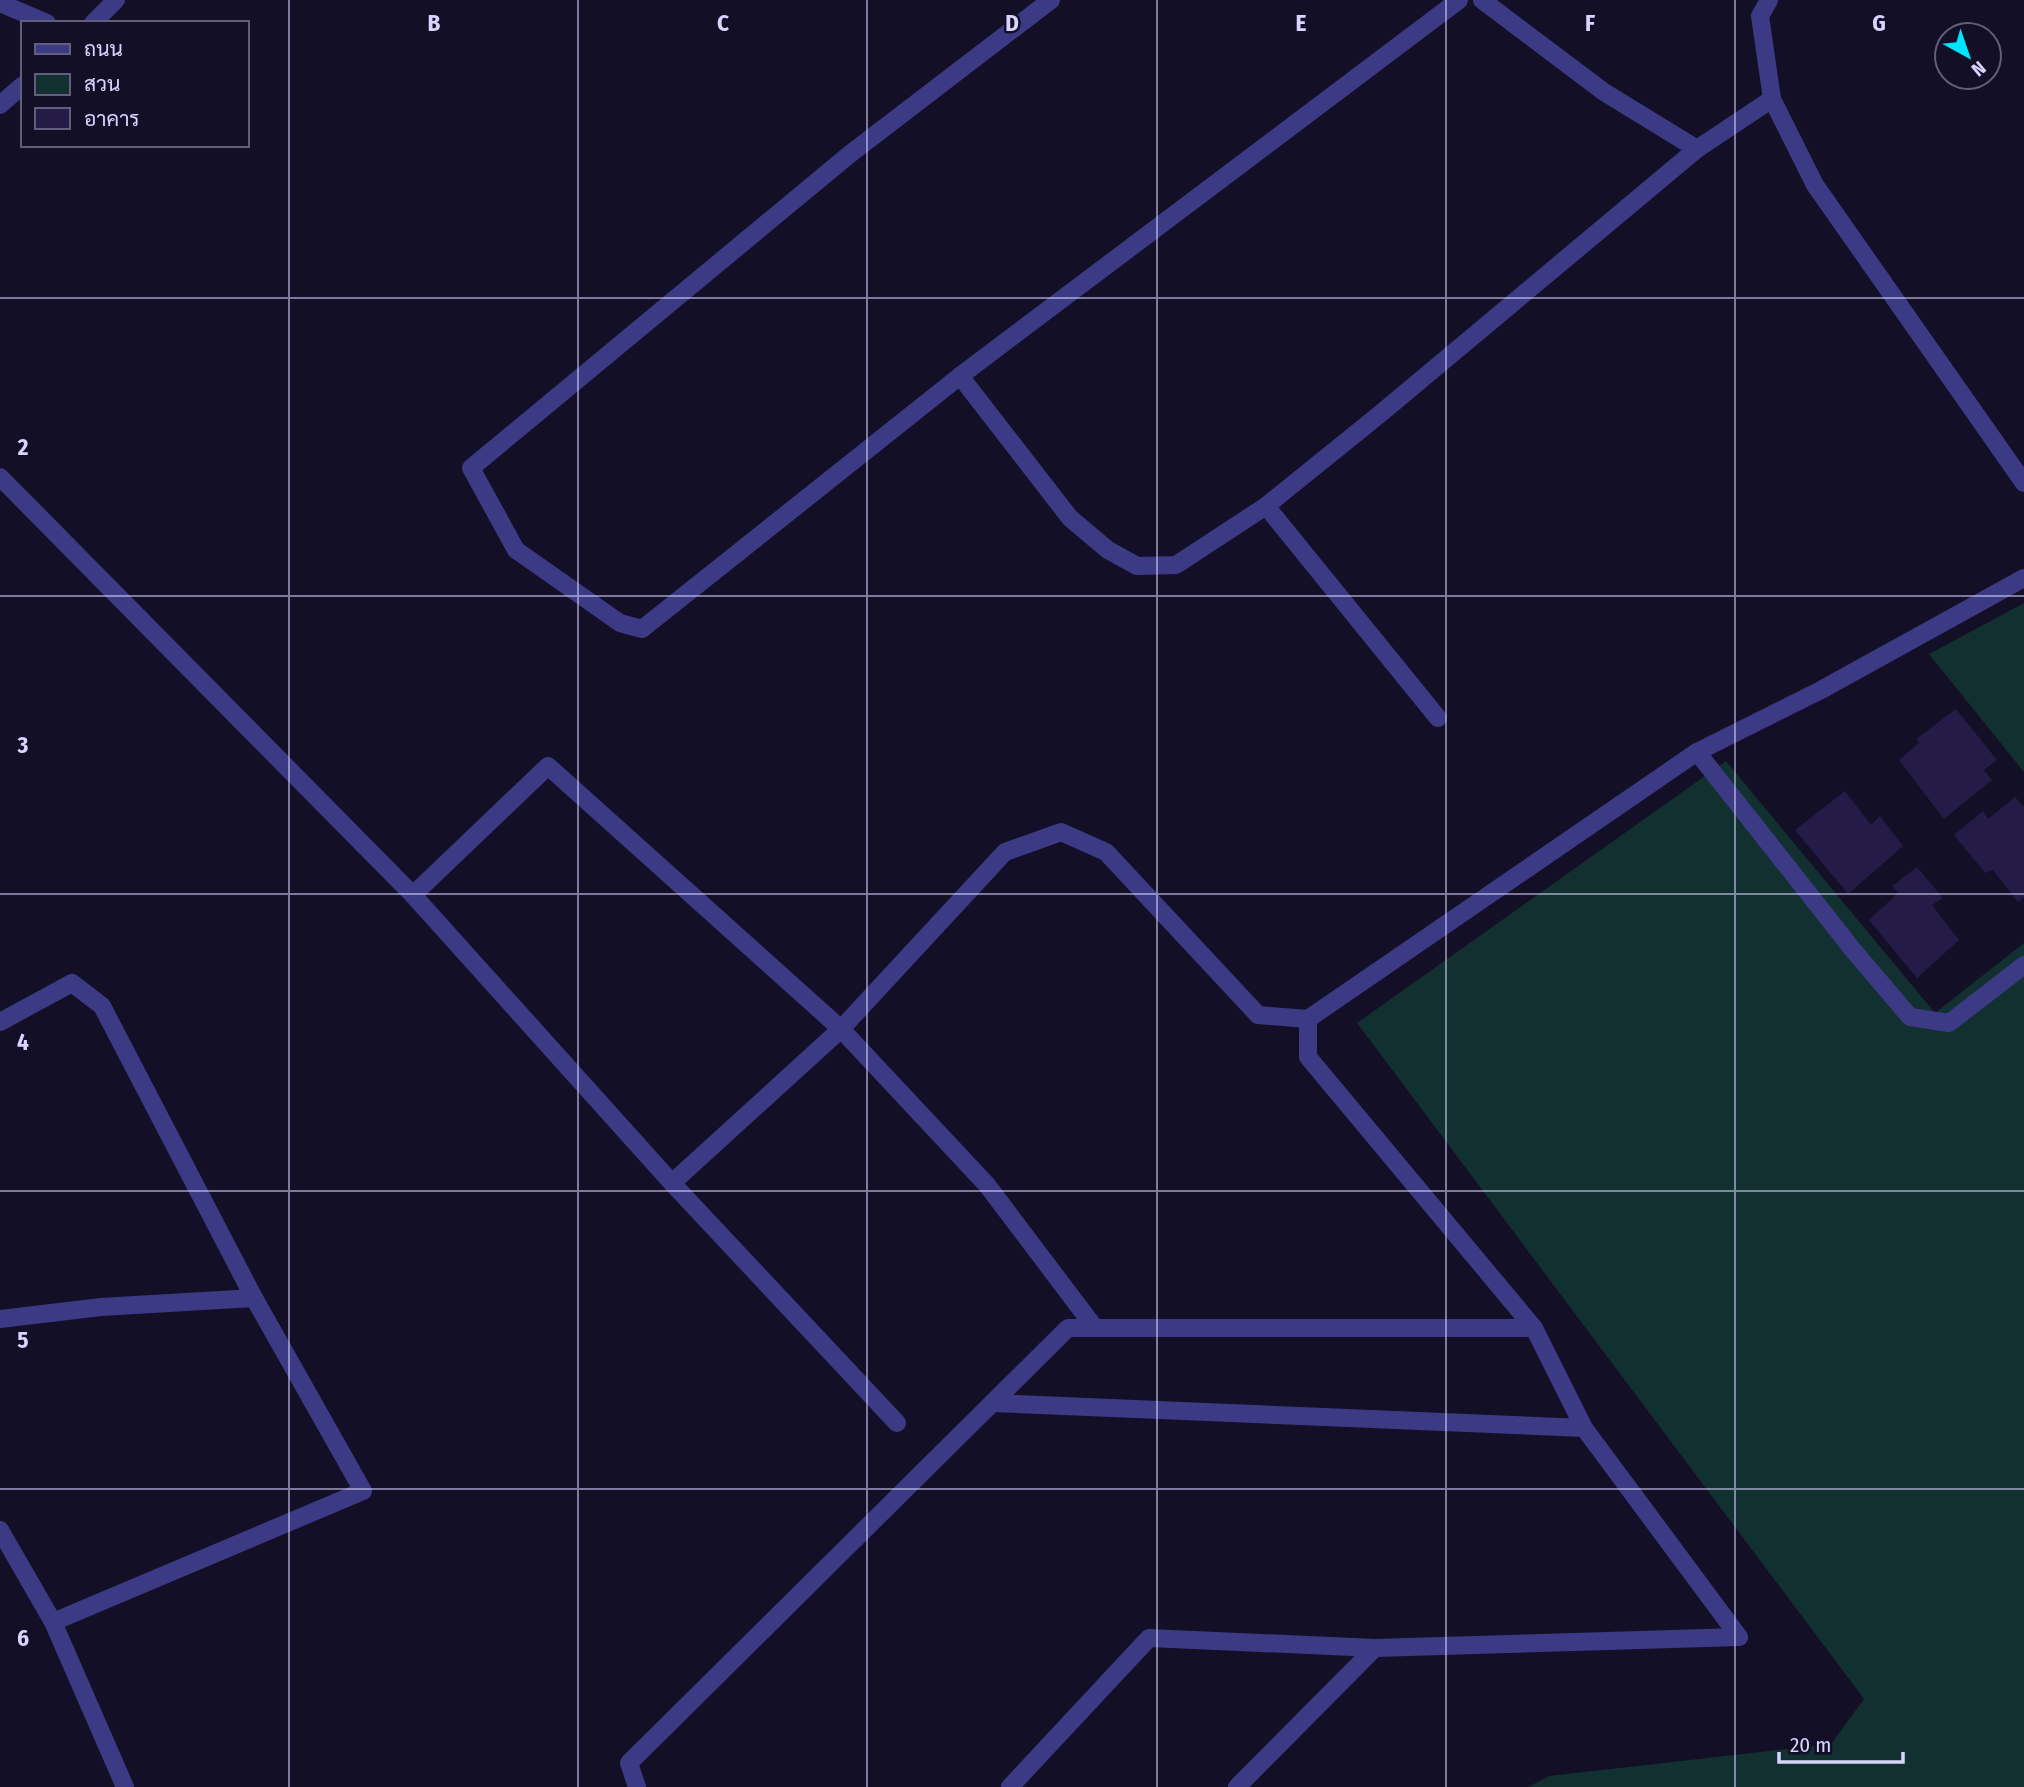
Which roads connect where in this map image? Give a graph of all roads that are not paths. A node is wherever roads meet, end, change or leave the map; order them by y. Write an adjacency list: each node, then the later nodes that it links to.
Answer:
1 (116, 0): 8 (street)
2 (1051, 0): 13 (street)
3 (1459, 0): 13 (street)
4 (1482, 0): 12 (street)
5 (1769, 0): 10 (street)
6 (0, 3): 7 (street)
7 (42, 21)
8 (95, 21)
9 (21, 87): 11 (street)
10 (1772, 99): 12 (street); 15 (street)
11 (0, 105)
12 (1697, 149): 16 (street)
13 (960, 376): 16 (street)
14 (0, 477): 20 (street)
15 (2024, 483)
16 (1266, 506): 18 (street)
17 (2024, 578): 19 (street)
18 (1438, 718)
19 (1698, 752): 21 (street); 22 (street)
20 (412, 895): 24 (street); 25 (street)
21 (2024, 965)
22 (1308, 1019): 24 (street); 29 (street)
23 (0, 1022): 26 (street)
24 (841, 1029): 25 (street); 28 (street)
25 (671, 1183): 31 (street)
26 (254, 1298): 27 (street); 34 (street)
27 (0, 1319)
28 (1094, 1328): 29 (street); 30 (street)
29 (1534, 1328): 32 (street)
30 (992, 1403): 32 (street); 37 (street)
31 (897, 1423)
32 (1584, 1428): 35 (street)
33 (0, 1531): 34 (street)
34 (53, 1622): 36 (street)
35 (1375, 1648): 38 (street); 39 (street)
36 (125, 1787)
37 (637, 1787)
38 (1010, 1787)
39 (1237, 1787)

